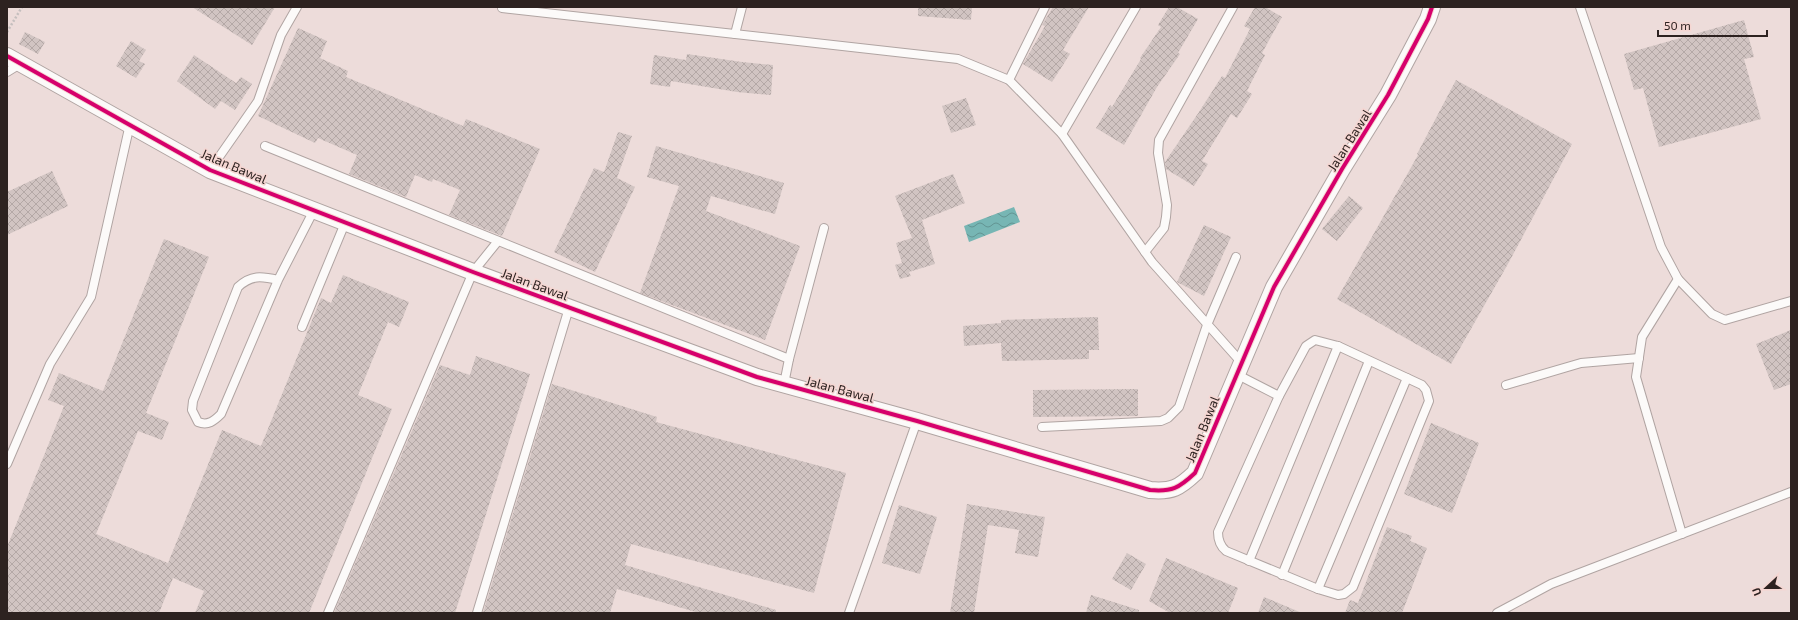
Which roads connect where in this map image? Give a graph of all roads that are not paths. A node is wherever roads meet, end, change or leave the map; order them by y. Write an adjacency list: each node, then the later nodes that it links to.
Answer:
1 (297, 7): 15 (lane)
2 (742, 7): 9 (lane)
3 (1046, 7): 11 (lane)
4 (1136, 7): 13 (lane)
5 (1233, 7): 20 (lane)
6 (1432, 7): 33 (street, Jalan Bawal)
7 (1580, 7): 23 (lane)
8 (502, 8): 9 (lane)
9 (735, 34): 11 (lane)
10 (11, 64): 12 (street, Jalan Bawal)
11 (1009, 80): 13 (lane)
12 (130, 124): 15 (street, Jalan Bawal); 40 (lane)
13 (1062, 134): 20 (lane)
14 (265, 146): 19 (lane)
15 (210, 170): 16 (street, Jalan Bawal)
16 (314, 210): 17 (street, Jalan Bawal); 24 (lane)
17 (345, 223): 22 (street, Jalan Bawal); 28 (lane)
18 (824, 228): 31 (lane)
19 (498, 241): 22 (lane); 31 (lane)
20 (1145, 252): 27 (lane)
21 (1236, 257): 27 (lane)
22 (473, 272): 26 (street, Jalan Bawal); 46 (lane)
23 (1678, 279): 25 (lane); 30 (lane)
24 (278, 280): 24 (lane)
25 (1791, 301)
26 (568, 308): 35 (street, Jalan Bawal); 47 (lane)
27 (1207, 325): 33 (lane); 39 (lane)
28 (302, 327)
29 (1338, 346): 32 (lane); 37 (lane); 43 (lane)
30 (1639, 358): 36 (lane); 42 (lane)
31 (789, 359): 35 (lane)
32 (1369, 361): 34 (lane); 44 (lane)
33 (1238, 368): 37 (lane); 38 (street, Jalan Bawal)
34 (1407, 378): 45 (lane); 45 (lane)
35 (784, 384): 38 (street, Jalan Bawal)
36 (1506, 386)
37 (1279, 396): 43 (lane)
38 (916, 421): 48 (lane)
39 (1042, 427)
40 (7, 464)
41 (1791, 492): 42 (lane)
42 (1682, 534): 49 (lane)
43 (1249, 562): 44 (lane)
44 (1282, 575): 45 (lane)
45 (1318, 589)
46 (328, 613)
47 (477, 613)
48 (849, 613)
49 (1497, 613)

